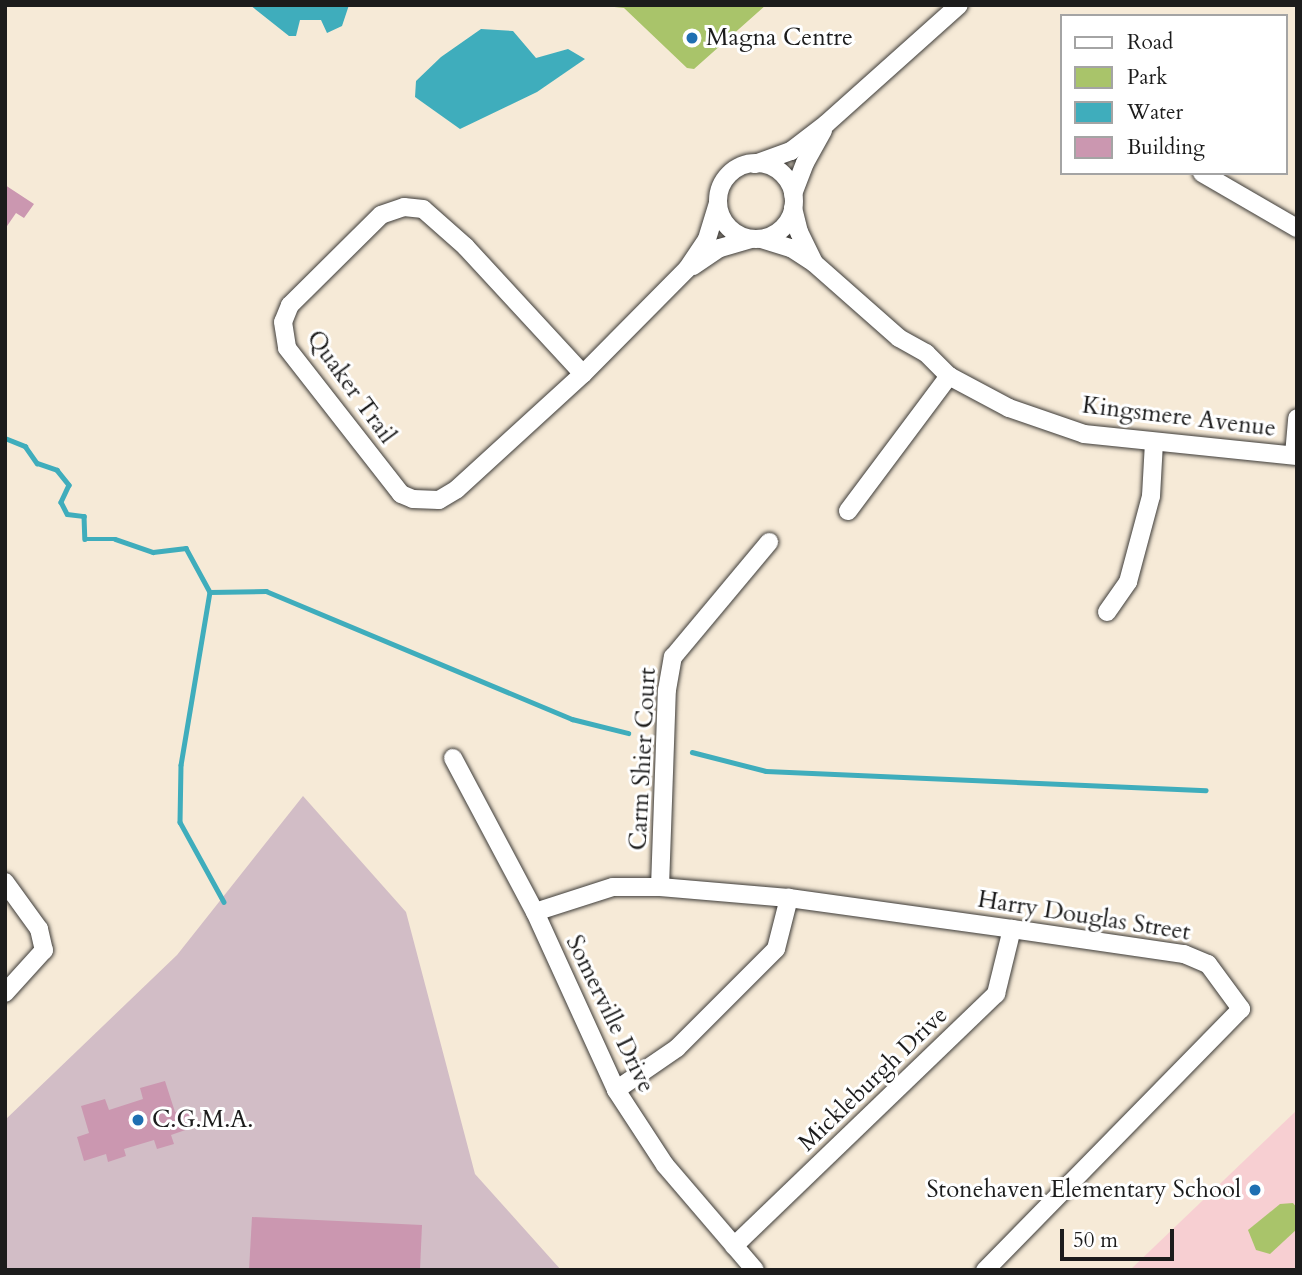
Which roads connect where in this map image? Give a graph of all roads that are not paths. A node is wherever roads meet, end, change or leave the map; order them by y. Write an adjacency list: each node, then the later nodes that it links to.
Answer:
1 (959, 5): 2 (street)
2 (826, 124): 3 (street); 5 (street)
3 (755, 164): 5 (street); 6 (street)
4 (1205, 175): 7 (street)
5 (793, 201): 8 (street); 9 (street, Kingsmere Avenue)
6 (718, 204): 8 (street); 10 (street, Quaker Trail)
7 (1297, 228)
8 (756, 239): 9 (street, Kingsmere Avenue); 10 (street, Quaker Trail)
9 (814, 262): 12 (street, Kingsmere Avenue)
10 (687, 270): 11 (street, Quaker Trail)
11 (583, 374): 11 (street, Quaker Trail)
12 (949, 376): 14 (street, Kingsmere Avenue); 16 (street)
13 (1297, 418): 15 (street)
14 (1154, 442): 15 (street, Kingsmere Avenue); 18 (street)
15 (1295, 455)
16 (848, 511)
17 (769, 542): 21 (street, Carm Shier Court)
18 (1107, 612)
19 (453, 758): 23 (street, Somerville Drive)
20 (5, 882): 25 (street)
21 (660, 887): 22 (street, Harry Douglas Street); 23 (street, Harry Douglas Street)
22 (789, 898): 24 (street, Harry Douglas Street); 26 (street)
23 (535, 912): 26 (street, Somerville Drive)
24 (1012, 929): 27 (street, Mickleburgh Drive); 29 (street, Harry Douglas Street)
25 (5, 993)
26 (616, 1090): 27 (street, Somerville Drive)
27 (734, 1246): 28 (street, Somerville Drive)
28 (755, 1270)
29 (985, 1270)

